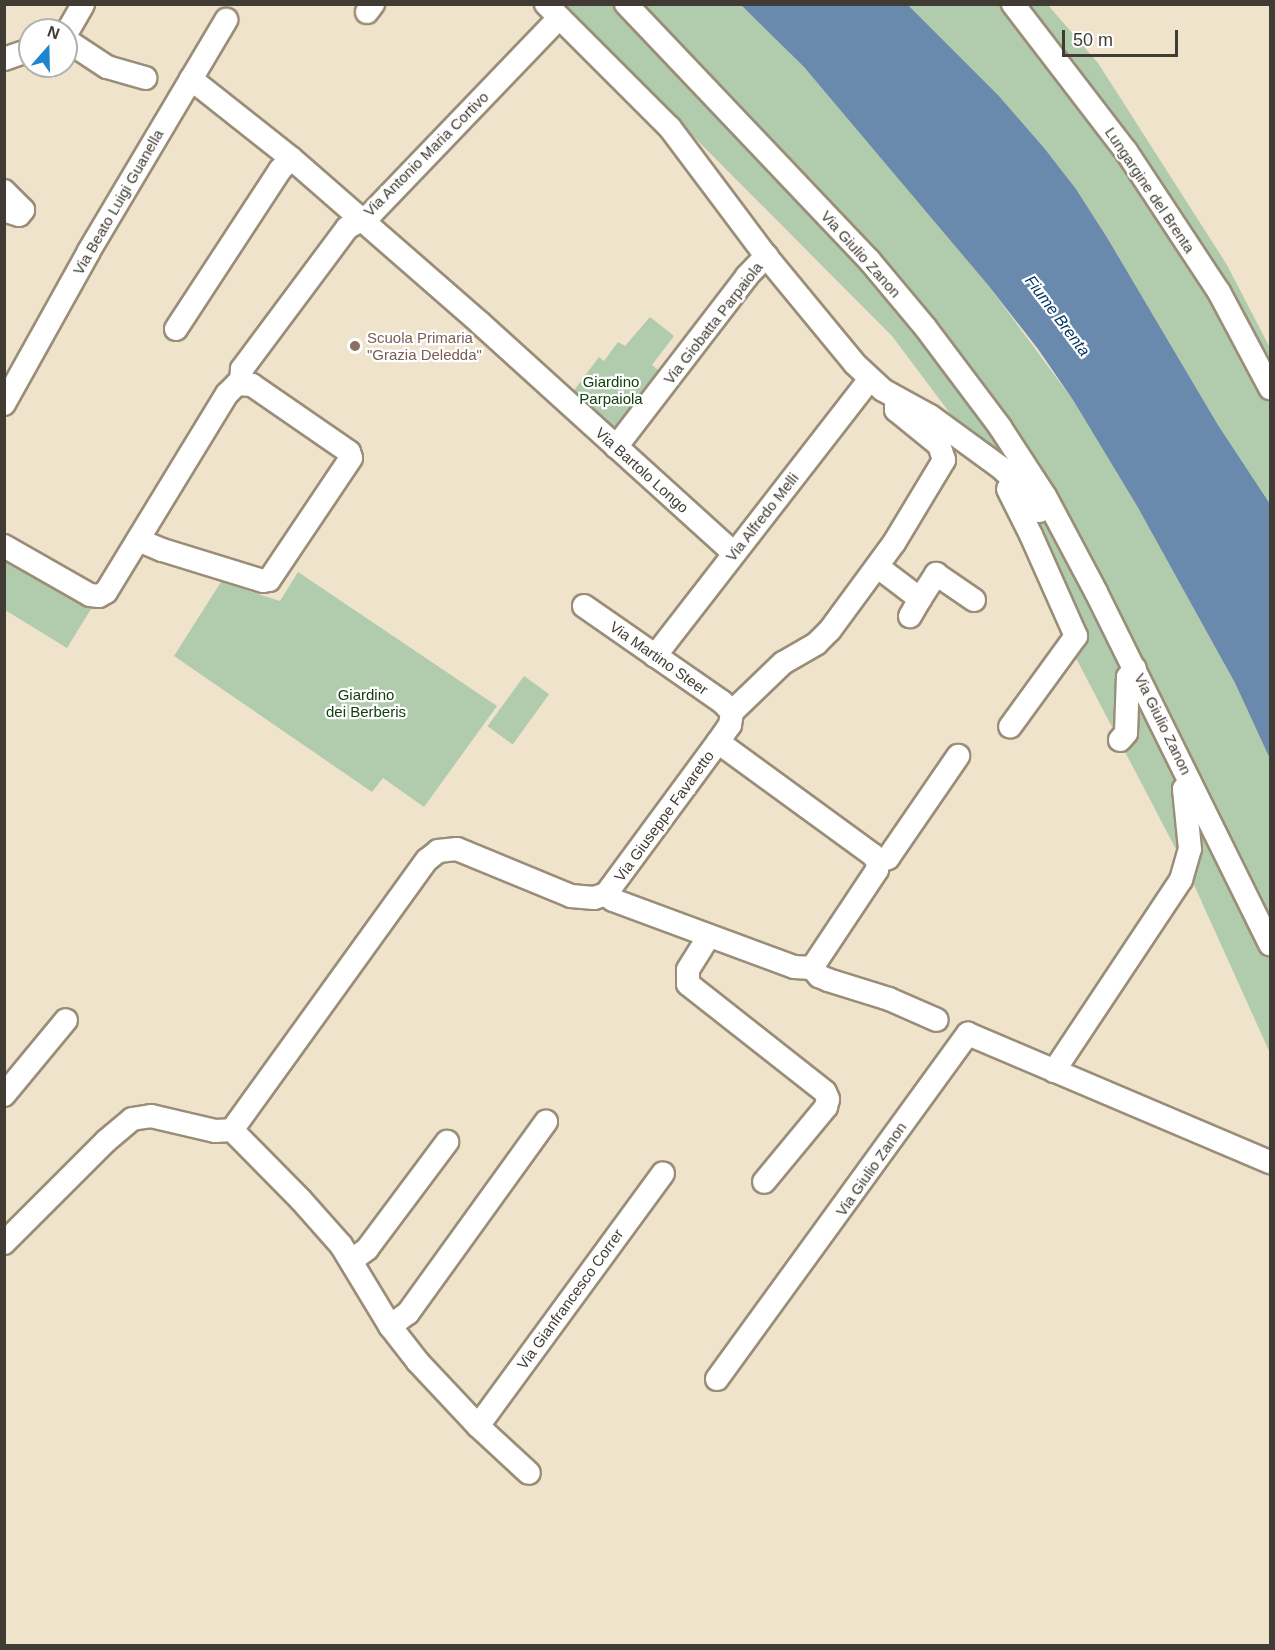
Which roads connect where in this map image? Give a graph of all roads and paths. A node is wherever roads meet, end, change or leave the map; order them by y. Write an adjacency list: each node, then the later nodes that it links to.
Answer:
1 (82, 4): 5 (street)
2 (626, 4): 23 (street, Via Giulio Zanon)
3 (1012, 4): 18 (street, Lungargine del Brenta)
4 (553, 11): 13 (street, Via Antonio Maria Cortivo); 14 (street, Via Giulio Zanon)
5 (75, 18)
6 (226, 20): 9 (street, Via Beato Luigi Guanella)
7 (78, 48): 8 (street)
8 (145, 78)
9 (191, 79): 10 (street, Via Bartolo Longo); 19 (street, Via Beato Luigi Guanella)
10 (291, 158): 13 (street, Via Bartolo Longo); 15 (street)
11 (4, 191): 12 (street)
12 (4, 210)
13 (359, 221): 17 (street, Via Antonio Maria Cortivo); 21 (street, Via Bartolo Longo)
14 (766, 256): 16 (street, Via Giulio Zanon); 21 (street, Via Giobatta Parpaiola)
15 (176, 328)
16 (870, 379): 20 (street, Via Giulio Zanon); 26 (street, Via Alfredo Melli)
17 (241, 383): 24 (street, Via Antonio Maria Cortivo); 24 (street)
18 (1270, 388)
19 (8, 390)
20 (899, 400): 22 (street, Via Giulio Zanon); 27 (street, Via Giuseppe Favaretto)
21 (616, 447): 26 (street, Via Bartolo Longo)
22 (1000, 467): 23 (street, Via Giulio Zanon); 33 (street, Via Giulio Zanon)
23 (1063, 530): 31 (street, Via Giulio Zanon)
24 (138, 540): 25 (street, Via Antonio Maria Cortivo)
25 (4, 546)
26 (734, 553): 30 (street, Via Alfredo Melli)
27 (878, 567): 28 (street); 32 (street, Via Giuseppe Favaretto)
28 (974, 600)
29 (584, 606): 30 (street, Via Martino Steer)
30 (655, 656): 32 (street, Via Martino Steer)
31 (1135, 668): 34 (street, Via Giulio Zanon); 37 (street, Via Giulio Zanon)
32 (732, 712): 35 (street, Via Giuseppe Favaretto)
33 (1010, 727)
34 (1120, 740)
35 (718, 742): 38 (street); 39 (street, Via Giuseppe Favaretto)
36 (958, 756): 38 (street)
37 (1190, 781): 41 (street, Via Giulio Zanon); 45 (street, Via Giulio Zanon)
38 (878, 862): 42 (street)
39 (606, 894): 40 (street); 48 (street, Via Giuseppe Favaretto)
40 (709, 936): 42 (street); 52 (street)
41 (1270, 945)
42 (812, 968): 44 (street)
43 (66, 1020): 46 (street)
44 (937, 1020)
45 (1054, 1071): 50 (street, Via Giulio Zanon); 56 (street, Via Giulio Zanon)
46 (4, 1095)
47 (546, 1122): 55 (street)
48 (232, 1130): 53 (street); 54 (street)
49 (447, 1142): 54 (street)
50 (1270, 1162)
51 (663, 1173): 57 (street, Via Gianfrancesco Correr)
52 (764, 1182)
53 (4, 1243)
54 (352, 1260): 55 (street)
55 (390, 1326): 57 (street)
56 (717, 1379)
57 (478, 1426): 58 (street)
58 (528, 1473)

